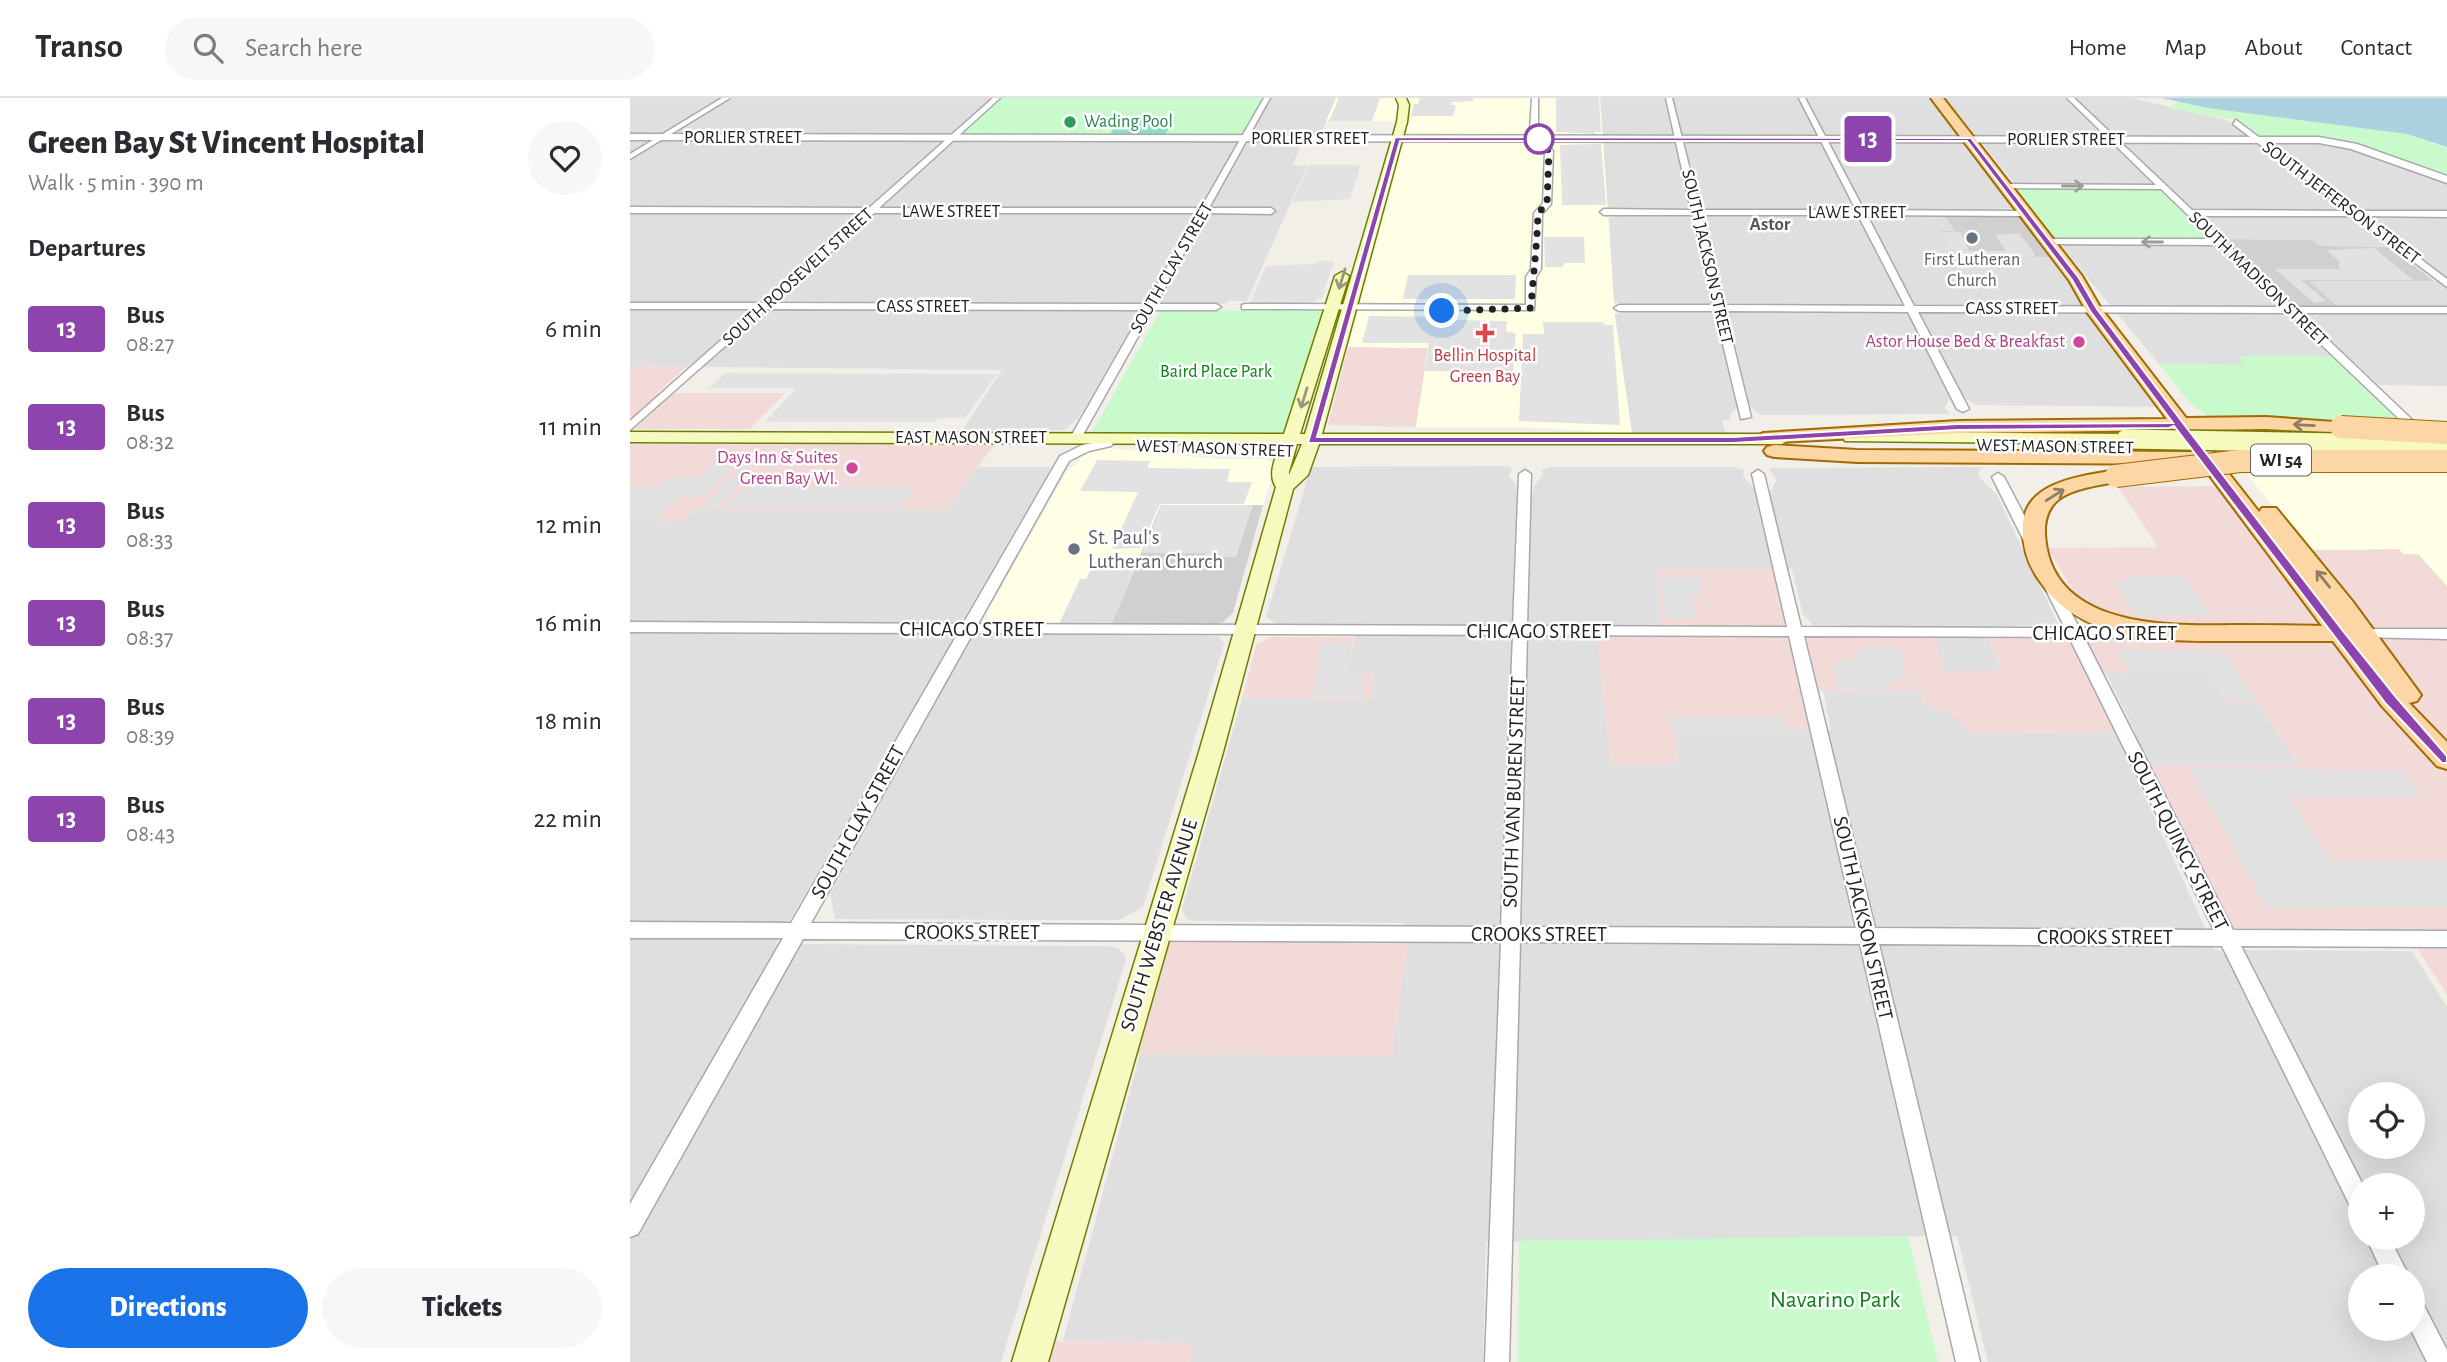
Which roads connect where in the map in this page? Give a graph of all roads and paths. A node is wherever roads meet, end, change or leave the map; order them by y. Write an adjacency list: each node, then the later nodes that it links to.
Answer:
1 (727, 98): 12 (street)
2 (997, 98): 13 (street, SOUTH ROOSEVELT STREET)
3 (1267, 98): 14 (street, SOUTH CLAY STREET)
4 (1401, 98): 15 (main road, SOUTH WEBSTER AVENUE)
5 (1535, 98): 16 (street)
6 (1669, 98): 17 (street, SOUTH JACKSON STREET)
7 (1802, 98): 18 (street)
8 (1937, 98): 19 (main road)
9 (2070, 98): 20 (street, SOUTH MADISON STREET)
10 (2236, 122): 21 (street, SOUTH JEFFERSON STREET)
11 (630, 137): 12 (street, PORLIER STREET)
12 (662, 137): 13 (street, PORLIER STREET); 22 (street)
13 (952, 138): 14 (street, PORLIER STREET); 29 (street, SOUTH ROOSEVELT STREET)
14 (1244, 138): 15 (street, PORLIER STREET); 30 (street, SOUTH CLAY STREET)
15 (1391, 139): 16 (street, PORLIER STREET); 26 (main road, SOUTH WEBSTER AVENUE); 48 (main road, SOUTH WEBSTER AVENUE)
16 (1541, 139): 17 (street, PORLIER STREET); 48 (street)
17 (1678, 139): 18 (street, PORLIER STREET); 32 (street, SOUTH JACKSON STREET)
18 (1823, 139): 19 (street, PORLIER STREET); 33 (street)
19 (1968, 139): 20 (street, PORLIER STREET); 24 (main road)
20 (2113, 140): 21 (street, PORLIER STREET); 25 (street, SOUTH MADISON STREET)
21 (2259, 140): 23 (street, PORLIER STREET); 36 (street, SOUTH JEFFERSON STREET)
22 (630, 157)
23 (2447, 180)
24 (2005, 186): 25 (street, one-way to 25); 34 (main road)
25 (2162, 187): 35 (street, SOUTH MADISON STREET)
26 (1368, 192)
27 (630, 211): 29 (street, LAWE STREET)
28 (1271, 211): 30 (street, LAWE STREET)
29 (871, 212): 30 (street, LAWE STREET); 44 (street, SOUTH ROOSEVELT STREET)
30 (1204, 212): 45 (street, SOUTH CLAY STREET)
31 (1604, 212): 32 (street, LAWE STREET)
32 (1696, 212): 33 (street, LAWE STREET); 50 (street, SOUTH JACKSON STREET)
33 (1861, 213): 34 (street, LAWE STREET); 51 (street)
34 (2025, 213): 38 (main road)
35 (2190, 213): 36 (street); 39 (street, SOUTH MADISON STREET)
36 (2355, 214): 37 (street); 42 (street, SOUTH JEFFERSON STREET)
37 (2447, 214)
38 (2048, 242): 39 (street, one-way to 38); 41 (main road)
39 (2220, 242): 54 (street, SOUTH MADISON STREET)
40 (1346, 263): 48 (main road, SOUTH WEBSTER AVENUE, one-way to 48)
41 (2076, 279): 52 (main road); 53 (main road)
42 (2447, 284)
43 (630, 306): 44 (street, CASS STREET)
44 (766, 306): 45 (street, CASS STREET); 59 (street, SOUTH ROOSEVELT STREET)
45 (1149, 307): 46 (street, CASS STREET); 63 (street, SOUTH CLAY STREET)
46 (1216, 307)
47 (1245, 307): 48 (street)
48 (1341, 308): 68 (main road, SOUTH WEBSTER AVENUE, one-way to 68); 69 (main road, SOUTH WEBSTER AVENUE)
49 (1619, 308): 50 (street, CASS STREET)
50 (1718, 308): 51 (street, CASS STREET); 57 (street, SOUTH JACKSON STREET)
51 (1909, 309): 52 (street, CASS STREET); 56 (street)
52 (2093, 309): 53 (street, CASS STREET); 58 (main road)
53 (2112, 309): 54 (street, CASS STREET); 58 (main road)
54 (2290, 310): 55 (street, CASS STREET); 72 (street, SOUTH MADISON STREET)
55 (2447, 310)
56 (1963, 409)
57 (1745, 417)
58 (2190, 425): 60 (main road, WI 54, one-way to 58); 66 (main road); 71 (main road)
59 (630, 427)
60 (2341, 427): 61 (main road, WI 54, bridge)
61 (2447, 433)
62 (630, 437): 63 (main road, EAST MASON STREET)
63 (1076, 438): 64 (main road, WEST MASON STREET); 68 (main road, EAST MASON STREET)
64 (1107, 444): 68 (main road, WEST MASON STREET); 81 (street, SOUTH CLAY STREET)
65 (2129, 444): 66 (main road, WEST MASON STREET); 67 (main road, WEST MASON STREET, bridge); 72 (main road, WEST MASON STREET)
66 (1766, 445): 69 (main road, WEST MASON STREET); 70 (main road)
67 (2447, 445)
68 (1288, 446): 69 (main road, WEST MASON STREET); 76 (main road, SOUTH WEBSTER AVENUE)
69 (1309, 446): 76 (main road, SOUTH WEBSTER AVENUE)
70 (2069, 458): 71 (main road); 77 (main road)
71 (2216, 458): 77 (main road, WI 54); 88 (main road, one-way to 71)
72 (2447, 458): 78 (main road, WI 54, one-way to 72, bridge)
73 (1525, 474): 83 (street, SOUTH VAN BUREN STREET)
74 (1758, 474): 84 (street, SOUTH JACKSON STREET)
75 (1998, 477): 78 (street, SOUTH QUINCY STREET)
76 (1285, 487): 82 (main road, SOUTH WEBSTER AVENUE)
77 (2228, 488): 87 (main road, WI 54)
78 (2035, 551): 79 (main road, SOUTH QUINCY STREET / WI 54)
79 (2050, 583): 85 (main road, WI 54); 86 (street, SOUTH QUINCY STREET)
80 (630, 627): 81 (street, CHICAGO STREET)
81 (967, 629): 82 (street, CHICAGO STREET); 93 (street, SOUTH CLAY STREET)
82 (1245, 630): 83 (street, CHICAGO STREET); 94 (main road, SOUTH WEBSTER AVENUE)
83 (1519, 631): 84 (street, CHICAGO STREET); 95 (street, SOUTH VAN BUREN STREET)
84 (1795, 631): 86 (street, CHICAGO STREET); 96 (street, SOUTH JACKSON STREET)
85 (2157, 632): 86 (street, CHICAGO STREET); 87 (main road, CHICAGO STREET / WI 54)
86 (2075, 633): 97 (street, SOUTH QUINCY STREET)
87 (2339, 634): 88 (main road, CHICAGO STREET / WI 54); 91 (main road, WI 54)
88 (2364, 634): 89 (street, CHICAGO STREET); 90 (main road)
89 (2447, 634)
90 (2447, 753)
91 (2447, 759)
92 (630, 930): 93 (street, CROOKS STREET)
93 (796, 931): 94 (street, CROOKS STREET); 100 (street, SOUTH CLAY STREET)
94 (1156, 932): 95 (street, CROOKS STREET); 102 (main road, SOUTH WEBSTER AVENUE)
95 (1510, 934): 96 (street, CROOKS STREET); 103 (street, SOUTH VAN BUREN STREET)
96 (1867, 936): 97 (street, CROOKS STREET); 104 (street, SOUTH JACKSON STREET)
97 (2226, 937): 98 (street, CROOKS STREET); 99 (street, SOUTH QUINCY STREET)
98 (2447, 939)
99 (2348, 1178)
100 (630, 1226)
101 (2425, 1332): 105 (street)
102 (1030, 1362)
103 (1497, 1362)
104 (1968, 1362)
105 (2440, 1362)

